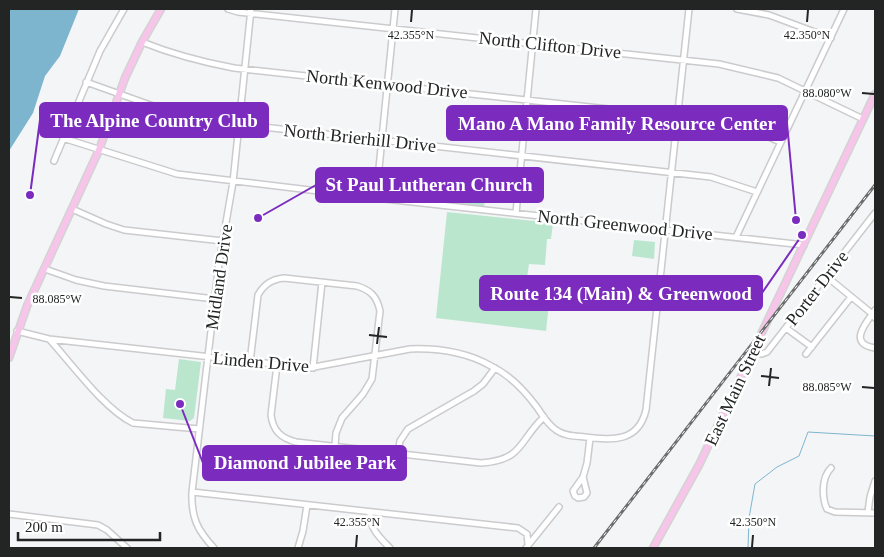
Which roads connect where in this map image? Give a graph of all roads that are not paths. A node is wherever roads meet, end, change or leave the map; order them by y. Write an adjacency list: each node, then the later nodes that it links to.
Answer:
1 (124, 9): 16 (street)
2 (161, 9): 12 (main road)
3 (228, 9): 9 (street, North Clifton Drive)
4 (395, 9): 10 (street)
5 (536, 9): 13 (street)
6 (689, 9): 14 (street, Linden Drive)
7 (736, 9): 11 (street)
8 (844, 9): 11 (street)
9 (251, 11): 10 (street, North Clifton Drive); 15 (street, Midland Drive)
10 (393, 28): 13 (street, North Clifton Drive); 17 (street)
11 (831, 38): 18 (street)
12 (142, 42): 15 (street, North Kenwood Drive); 19 (main road)
13 (533, 44): 14 (street, North Clifton Drive); 21 (street)
14 (684, 60): 18 (street, North Clifton Drive); 22 (street, Linden Drive)
15 (244, 69): 17 (street, North Kenwood Drive); 24 (street, Midland Drive)
16 (86, 82): 19 (street, North Brierhill Drive); 25 (street)
17 (387, 84): 21 (street, North Kenwood Drive); 26 (street)
18 (805, 91): 23 (street, North Clifton Drive); 27 (street)
19 (119, 94): 24 (street, North Brierhill Drive); 28 (main road)
20 (875, 94): 23 (main road, East Main Street)
21 (528, 100): 22 (street, North Kenwood Drive); 29 (street)
22 (676, 117): 27 (street, North Kenwood Drive); 31 (street, Linden Drive)
23 (863, 119): 41 (main road, East Main Street)
24 (239, 124): 26 (street, North Brierhill Drive); 32 (street, Midland Drive)
25 (63, 138): 28 (street, North Greenwood Drive); 30 (street)
26 (382, 140): 29 (street, North Brierhill Drive); 34 (street)
27 (780, 142): 33 (street)
28 (99, 150): 32 (street, North Greenwood Drive); 35 (main road)
29 (522, 156): 31 (street, North Brierhill Drive); 36 (street)
30 (54, 160)
31 (671, 173): 33 (street, North Brierhill Drive); 38 (street, Linden Drive)
32 (233, 182): 34 (street, North Greenwood Drive); 40 (street, Midland Drive)
33 (757, 192): 39 (street)
34 (376, 198): 36 (street, North Greenwood Drive)
35 (72, 209): 40 (street); 42 (main road)
36 (516, 213): 38 (street, North Greenwood Drive)
37 (875, 213): 43 (street, Porter Drive)
38 (666, 229): 39 (street, North Greenwood Drive); 64 (street, Linden Drive)
39 (736, 237): 41 (street, North Greenwood Drive)
40 (222, 241): 46 (street, Midland Drive)
41 (804, 245): 53 (main road, East Main Street)
42 (45, 269): 46 (street); 49 (main road)
43 (826, 276): 45 (street); 48 (street, Porter Drive)
44 (322, 282): 55 (street); 58 (street); 60 (street)
45 (851, 297): 47 (street); 51 (street)
46 (215, 299): 56 (street, Midland Drive)
47 (874, 314): 52 (street)
48 (786, 328): 51 (street); 53 (street, Porter Drive)
49 (18, 331): 50 (street, Linden Drive); 57 (main road)
50 (49, 339): 56 (street, Linden Drive); 63 (street)
51 (814, 346): 54 (street)
52 (875, 348)
53 (753, 352): 78 (main road, East Main Street)
54 (806, 354)
55 (375, 355): 60 (street, Linden Drive); 61 (street, Linden Drive); 65 (street)
56 (208, 357): 58 (street, Linden Drive); 63 (street, Midland Drive)
57 (9, 358)
58 (250, 362): 59 (street, Linden Drive)
59 (277, 365): 60 (street, Linden Drive); 65 (street)
60 (313, 368)
61 (495, 368): 62 (street, Linden Drive); 66 (street)
62 (544, 417): 64 (street, Linden Drive); 66 (street)
63 (199, 429): 70 (street, Midland Drive)
64 (590, 438): 68 (street)
65 (335, 446): 66 (street)
66 (398, 454)
67 (831, 468): 74 (street)
68 (583, 477)
69 (875, 481): 74 (street)
70 (192, 492): 71 (street); 80 (street, Midland Drive)
71 (307, 505): 73 (street); 81 (street)
72 (559, 507): 77 (street)
73 (370, 512): 77 (street); 82 (street)
74 (868, 512): 75 (street)
75 (875, 513)
76 (9, 514): 79 (street)
77 (527, 546)
78 (655, 547)
79 (126, 548)
80 (214, 548)
81 (298, 548)
82 (390, 548)

